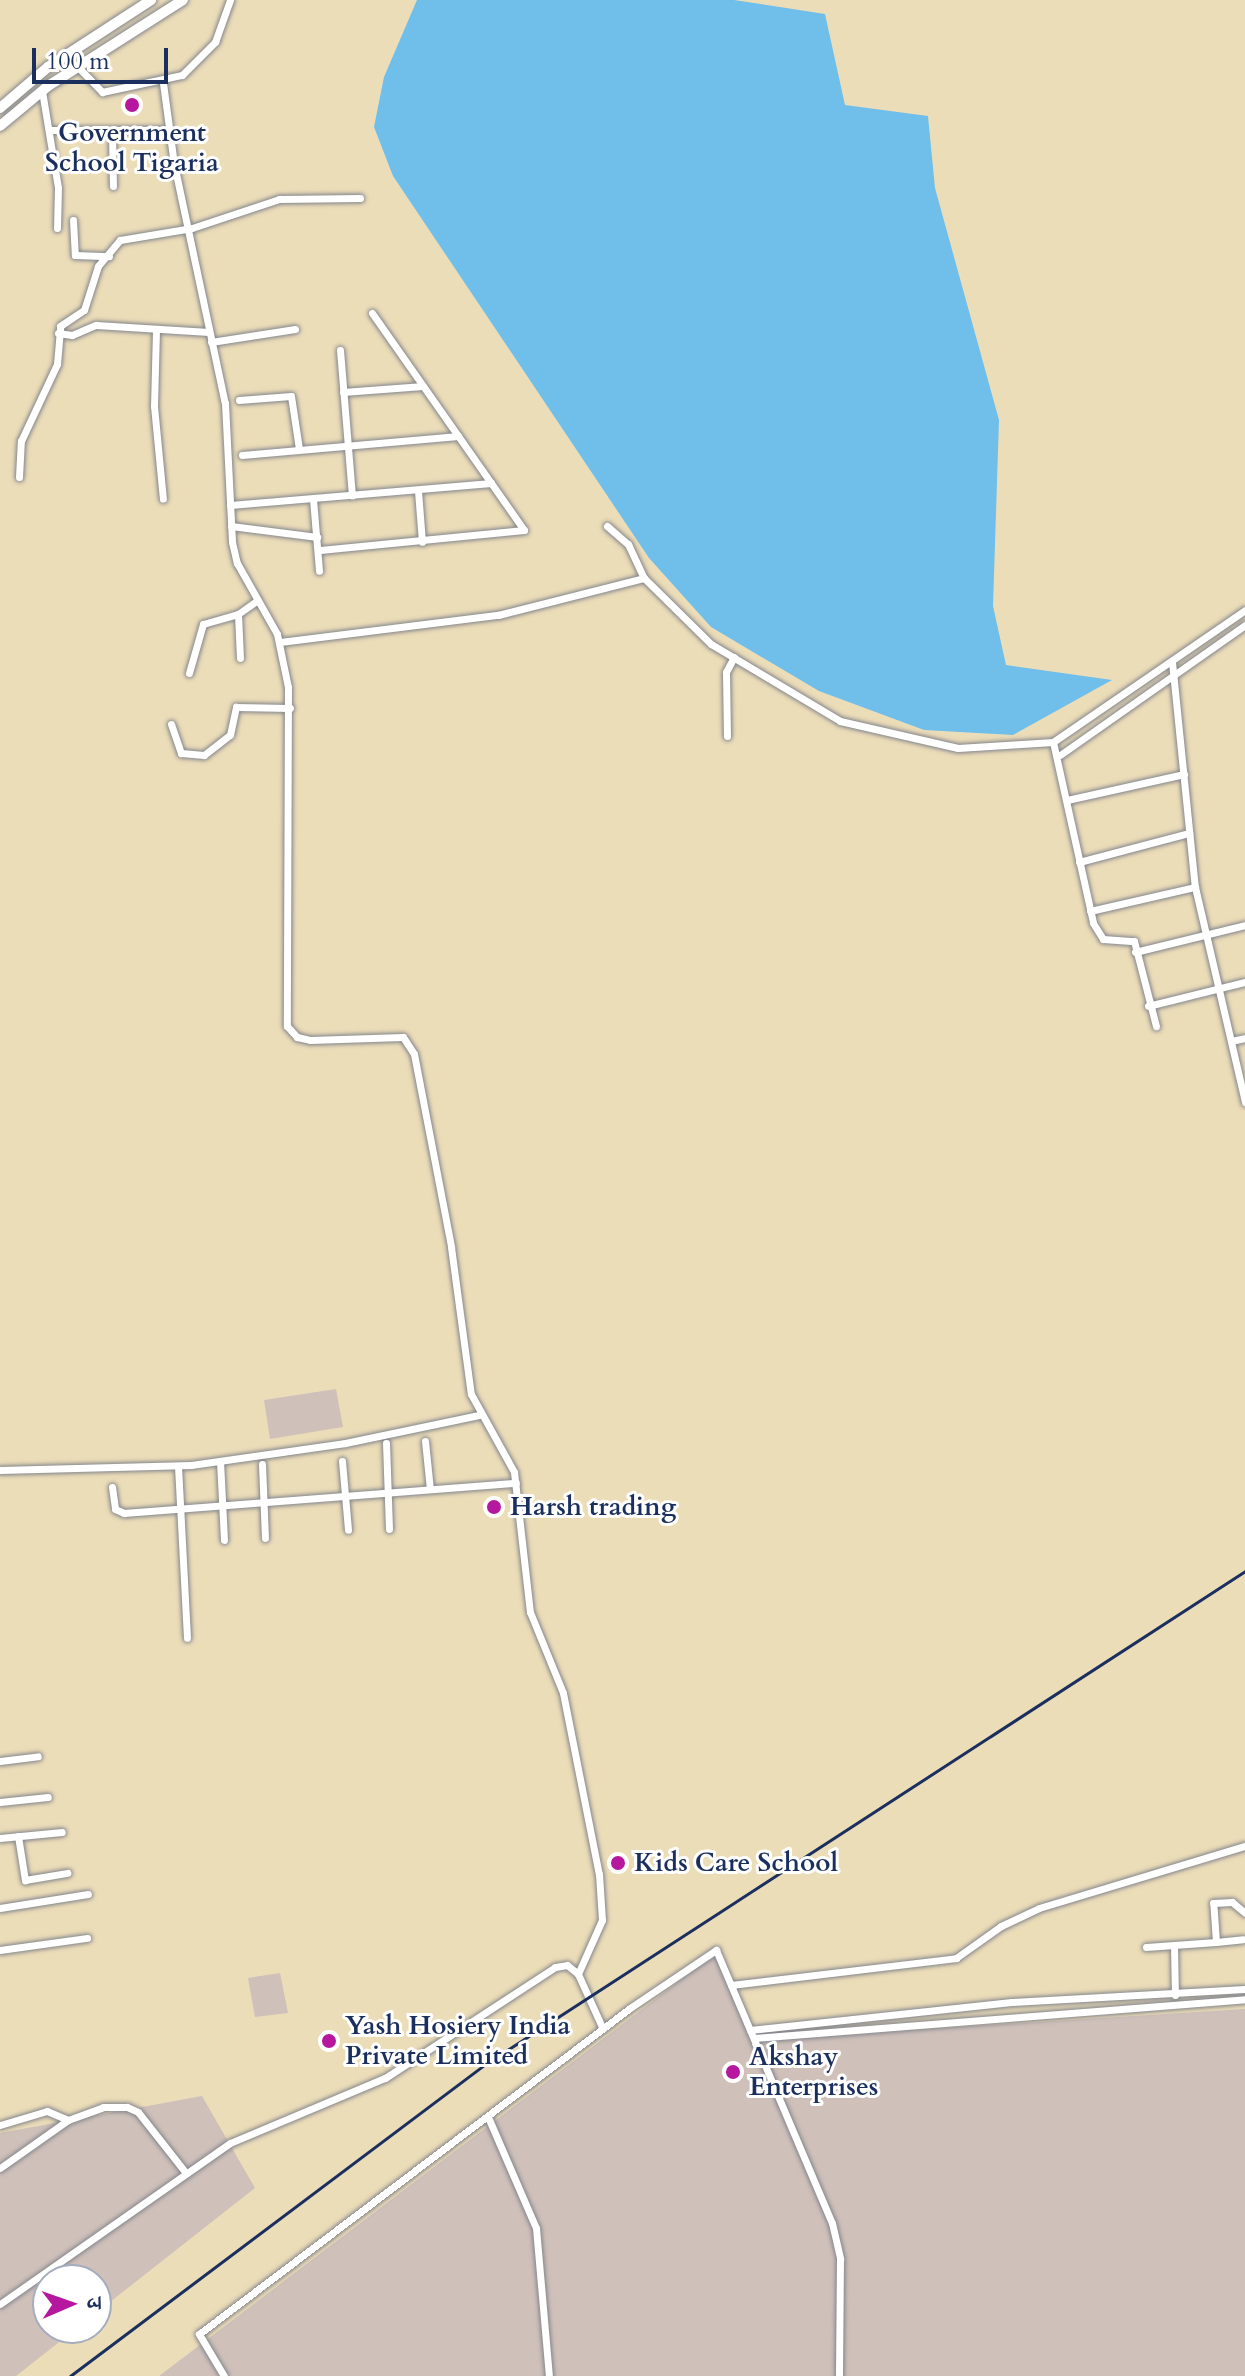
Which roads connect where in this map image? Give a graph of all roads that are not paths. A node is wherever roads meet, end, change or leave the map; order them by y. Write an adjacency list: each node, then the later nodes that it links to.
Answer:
1 (151, 0): 7 (main road)
2 (183, 0): 4 (main road)
3 (230, 0): 5 (street)
4 (78, 67): 5 (street); 6 (main road)
5 (163, 83): 10 (street)
6 (42, 91): 8 (main road); 9 (street)
7 (0, 108)
8 (0, 126)
9 (49, 130): 11 (street); 15 (street)
10 (168, 130): 11 (street); 16 (street)
11 (112, 131): 12 (street)
12 (113, 186)
13 (360, 198): 16 (street)
14 (73, 220): 17 (street)
15 (57, 228)
16 (192, 228): 17 (street); 23 (street)
17 (109, 256): 18 (street)
18 (84, 310): 20 (street); 24 (street)
19 (372, 313): 27 (street)
20 (91, 326): 22 (street); 24 (street)
21 (295, 329): 25 (street)
22 (156, 330): 23 (street); 38 (street)
23 (209, 332): 25 (street)
24 (58, 333): 34 (street)
25 (211, 342): 40 (street)
26 (340, 350): 28 (street)
27 (423, 386): 28 (street); 30 (street)
28 (343, 392): 31 (street)
29 (239, 400): 32 (street)
30 (458, 436): 31 (street); 35 (street)
31 (347, 446): 32 (street); 37 (street)
32 (299, 449): 33 (street)
33 (242, 455)
34 (19, 477)
35 (491, 483): 36 (street); 44 (street)
36 (418, 491): 37 (street); 44 (street)
37 (352, 496): 39 (street)
38 (163, 499)
39 (313, 499): 40 (street); 43 (street)
40 (230, 505): 41 (street)
41 (231, 526): 43 (street); 48 (street)
42 (607, 526): 47 (street)
43 (317, 537): 45 (street)
44 (422, 542): 45 (street)
45 (320, 550): 46 (street)
46 (319, 571)
47 (644, 578): 52 (street); 53 (street)
48 (258, 600): 50 (street); 52 (street)
49 (1245, 610): 55 (street)
50 (238, 614): 54 (street); 56 (street)
51 (1245, 625): 57 (street)
52 (280, 642): 58 (street)
53 (734, 657): 60 (street); 61 (street)
54 (240, 658)
55 (1172, 662): 57 (street); 61 (street)
56 (189, 673)
57 (1173, 675): 62 (street); 63 (street)
58 (290, 708): 59 (street); 80 (street)
59 (171, 724)
60 (727, 736)
61 (1053, 742): 62 (street)
62 (1060, 755): 64 (street)
63 (1184, 774): 64 (street); 65 (street)
64 (1067, 800): 66 (street)
65 (1189, 833): 66 (street); 67 (street)
66 (1079, 862): 68 (street)
67 (1195, 887): 68 (street); 70 (street)
68 (1090, 911): 71 (street)
69 (1245, 925): 70 (street)
70 (1206, 935): 71 (street); 73 (street)
71 (1135, 952): 74 (street)
72 (1245, 982): 73 (street)
73 (1218, 989): 74 (street); 77 (street)
74 (1148, 1006): 75 (street)
75 (1156, 1026)
76 (1245, 1038): 77 (street)
77 (1231, 1041): 78 (street)
78 (1241, 1064): 79 (street)
79 (1245, 1102)
80 (479, 1415): 83 (street); 88 (street)
81 (425, 1441): 90 (street)
82 (386, 1443): 91 (street)
83 (220, 1461): 86 (street); 94 (street)
84 (342, 1461): 92 (street)
85 (262, 1464): 93 (street)
86 (178, 1466): 87 (street); 95 (street)
87 (0, 1470)
88 (516, 1483): 90 (street); 119 (street)
89 (112, 1487): 95 (street)
90 (430, 1489): 91 (street)
91 (388, 1493): 92 (street); 96 (street)
92 (345, 1496): 93 (street); 97 (street)
93 (264, 1502): 94 (street); 98 (street)
94 (222, 1505): 95 (street); 99 (street)
95 (181, 1508): 100 (street)
96 (389, 1529)
97 (348, 1530)
98 (265, 1538)
99 (224, 1540)
100 (187, 1638)
101 (38, 1756): 102 (street)
102 (0, 1761)
103 (48, 1797): 104 (street)
104 (0, 1802)
105 (62, 1832): 106 (street)
106 (18, 1836): 107 (street); 109 (street)
107 (0, 1838)
108 (1245, 1846): 120 (street)
109 (67, 1873)
110 (88, 1894): 111 (street)
111 (0, 1908)
112 (1245, 1913): 115 (street)
113 (87, 1938): 118 (street)
114 (1243, 1939): 115 (street)
115 (1216, 1942): 116 (street)
116 (1174, 1945): 117 (street); 122 (street)
117 (1146, 1947)
118 (0, 1950)
119 (578, 1974): 124 (street); 131 (street)
120 (731, 1985): 124 (street); 125 (street)
121 (1245, 1989): 122 (street)
122 (1175, 1997): 123 (street); 125 (street); 126 (street)
123 (1245, 1999)
124 (603, 2029): 127 (street)
125 (750, 2030): 126 (street)
126 (754, 2038): 135 (street)
127 (488, 2117): 133 (street); 134 (street)
128 (68, 2120): 129 (street); 130 (street); 131 (street)
129 (0, 2125)
130 (0, 2168)
131 (186, 2173): 132 (street)
132 (0, 2304)
133 (224, 2376)
134 (549, 2376)
135 (839, 2376)

